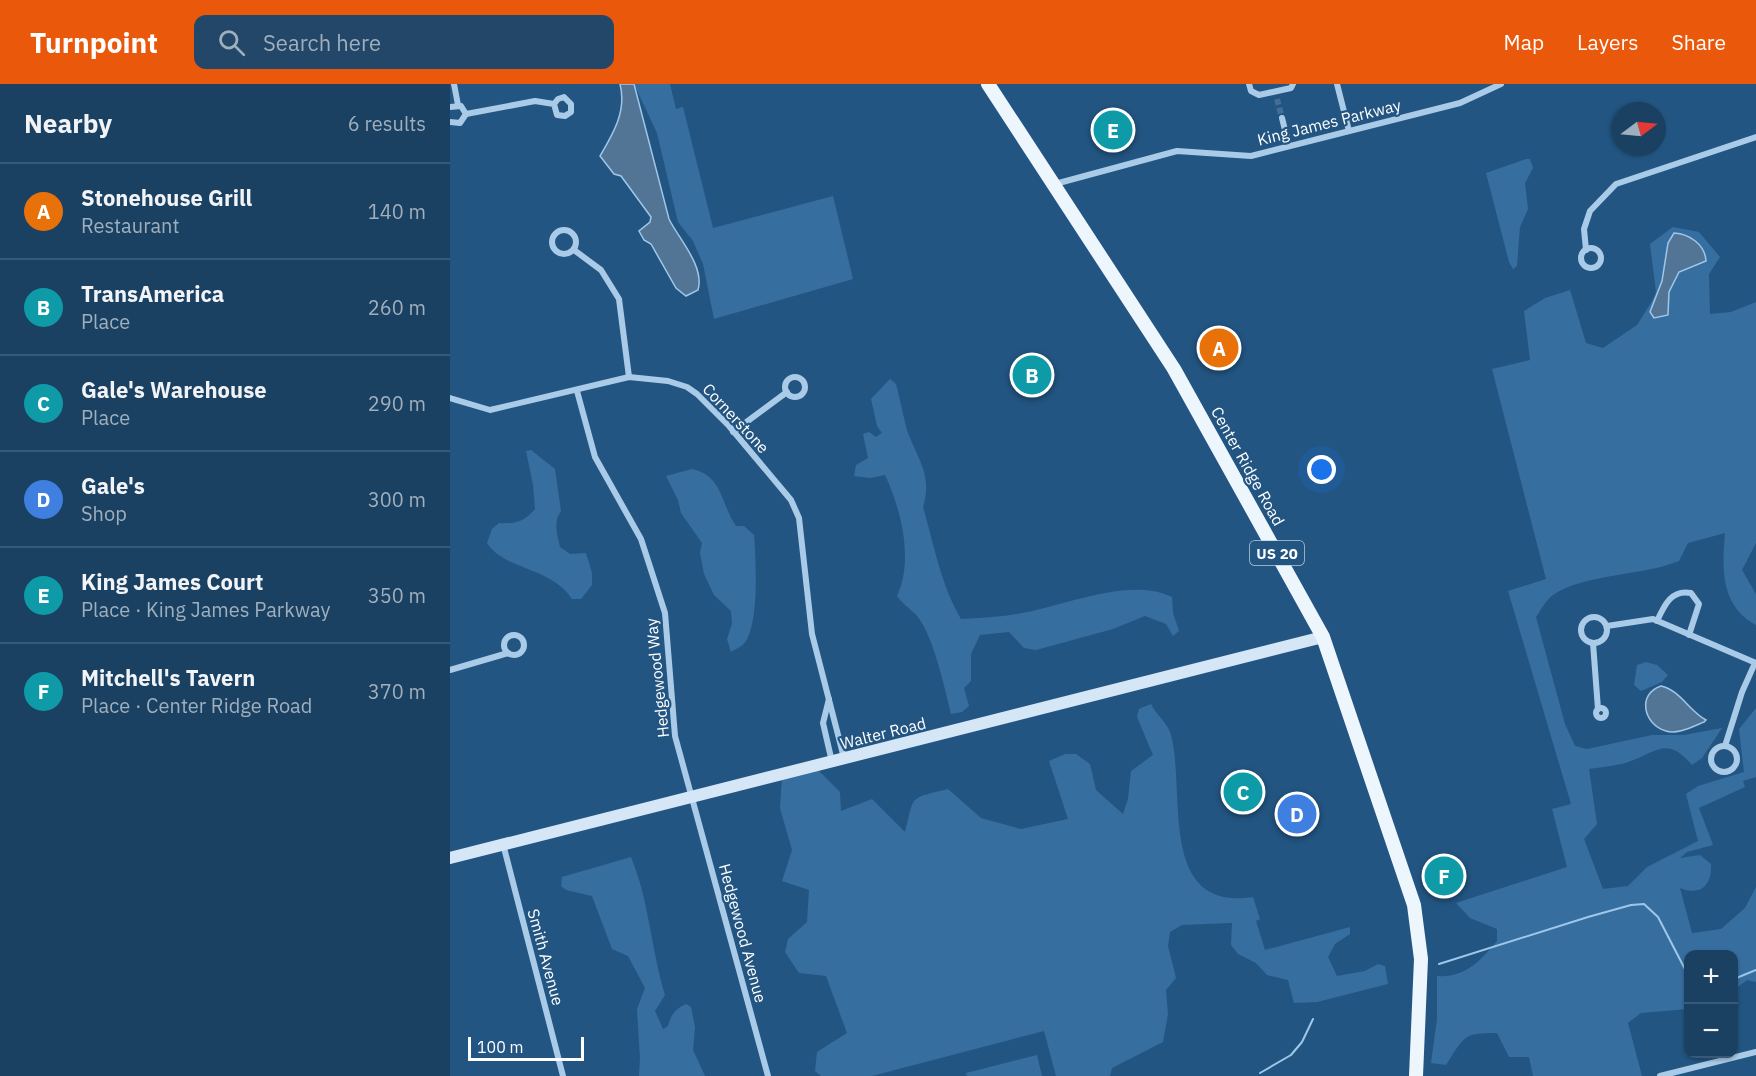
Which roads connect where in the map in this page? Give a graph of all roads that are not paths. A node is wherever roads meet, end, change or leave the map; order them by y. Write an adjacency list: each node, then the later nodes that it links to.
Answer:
1 (454, 84): 8 (street)
2 (988, 84): 16 (main road, Center Ridge Road / US 20)
3 (1250, 84): 4 (street)
4 (1293, 84)
5 (1337, 84): 13 (street)
6 (1501, 84): 13 (street, King James Parkway)
7 (554, 104): 10 (street)
8 (458, 105): 9 (street); 10 (street)
9 (450, 107)
10 (466, 114): 12 (street)
11 (1282, 118): 15 (street)
12 (450, 122)
13 (1349, 131): 15 (street, King James Parkway)
14 (1756, 137): 18 (street)
15 (1289, 146): 16 (street, King James Parkway)
16 (1055, 184): 27 (main road, Center Ridge Road / US 20)
17 (574, 250): 17 (street); 19 (street)
18 (1586, 250)
19 (629, 377): 20 (street, Cornerstone); 23 (street, Cornerstone)
20 (577, 391): 22 (street, Cornerstone); 36 (street, Hedgewood Way)
21 (787, 392): 23 (street)
22 (450, 398)
23 (733, 432): 32 (street, Cornerstone)
24 (1657, 621): 25 (street); 26 (street); 26 (street)
25 (1607, 626): 28 (street); 28 (street)
26 (1689, 635): 30 (street)
27 (1323, 637): 35 (street, Walter Road); 42 (main road, Center Ridge Road / US 20)
28 (1593, 643): 33 (street)
29 (508, 653): 31 (street)
30 (1755, 663): 34 (street)
31 (450, 670)
32 (829, 698): 35 (street, Cornerstone); 35 (street, Cornerstone)
33 (1598, 709)
34 (1725, 746): 34 (street)
35 (838, 761): 36 (street, Walter Road)
36 (693, 798): 37 (street, Walter Road); 41 (street, Hedgewood Avenue)
37 (503, 844): 38 (street, Walter Road); 40 (street, Smith Avenue)
38 (450, 858)
39 (1756, 1052): 43 (street)
40 (563, 1076)
41 (768, 1076)
42 (1416, 1076)
43 (1660, 1076)

